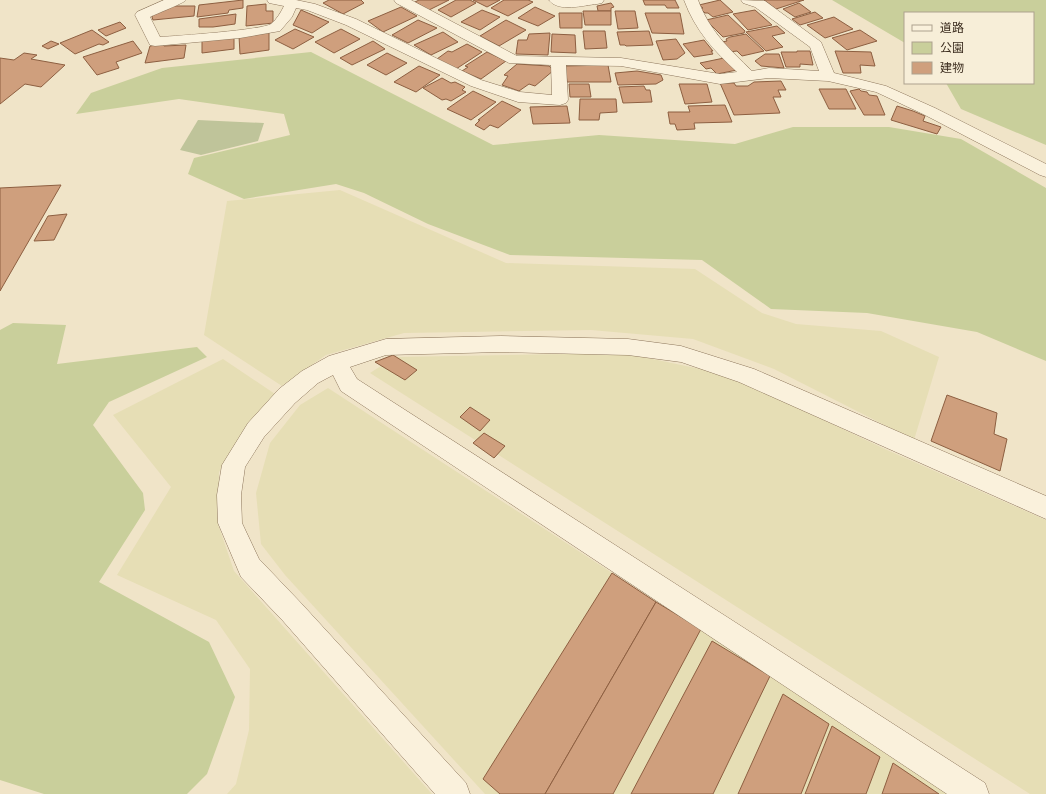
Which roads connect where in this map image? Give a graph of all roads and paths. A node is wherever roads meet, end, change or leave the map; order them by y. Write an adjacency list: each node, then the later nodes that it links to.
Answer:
1 (179, 0): 8 (street)
2 (274, 0): 8 (street)
3 (401, 0): 10 (street)
4 (556, 0): 5 (street)
5 (597, 0)
6 (691, 0): 11 (street)
7 (748, 0): 12 (street)
8 (292, 3): 9 (street)
9 (316, 3): 10 (street)
10 (558, 62): 11 (street)
11 (749, 76): 12 (street)
12 (828, 76): 13 (street)
13 (1046, 171)
14 (337, 362): 15 (street); 16 (street); 17 (street)
15 (1046, 508)
16 (455, 794)
17 (974, 794)

